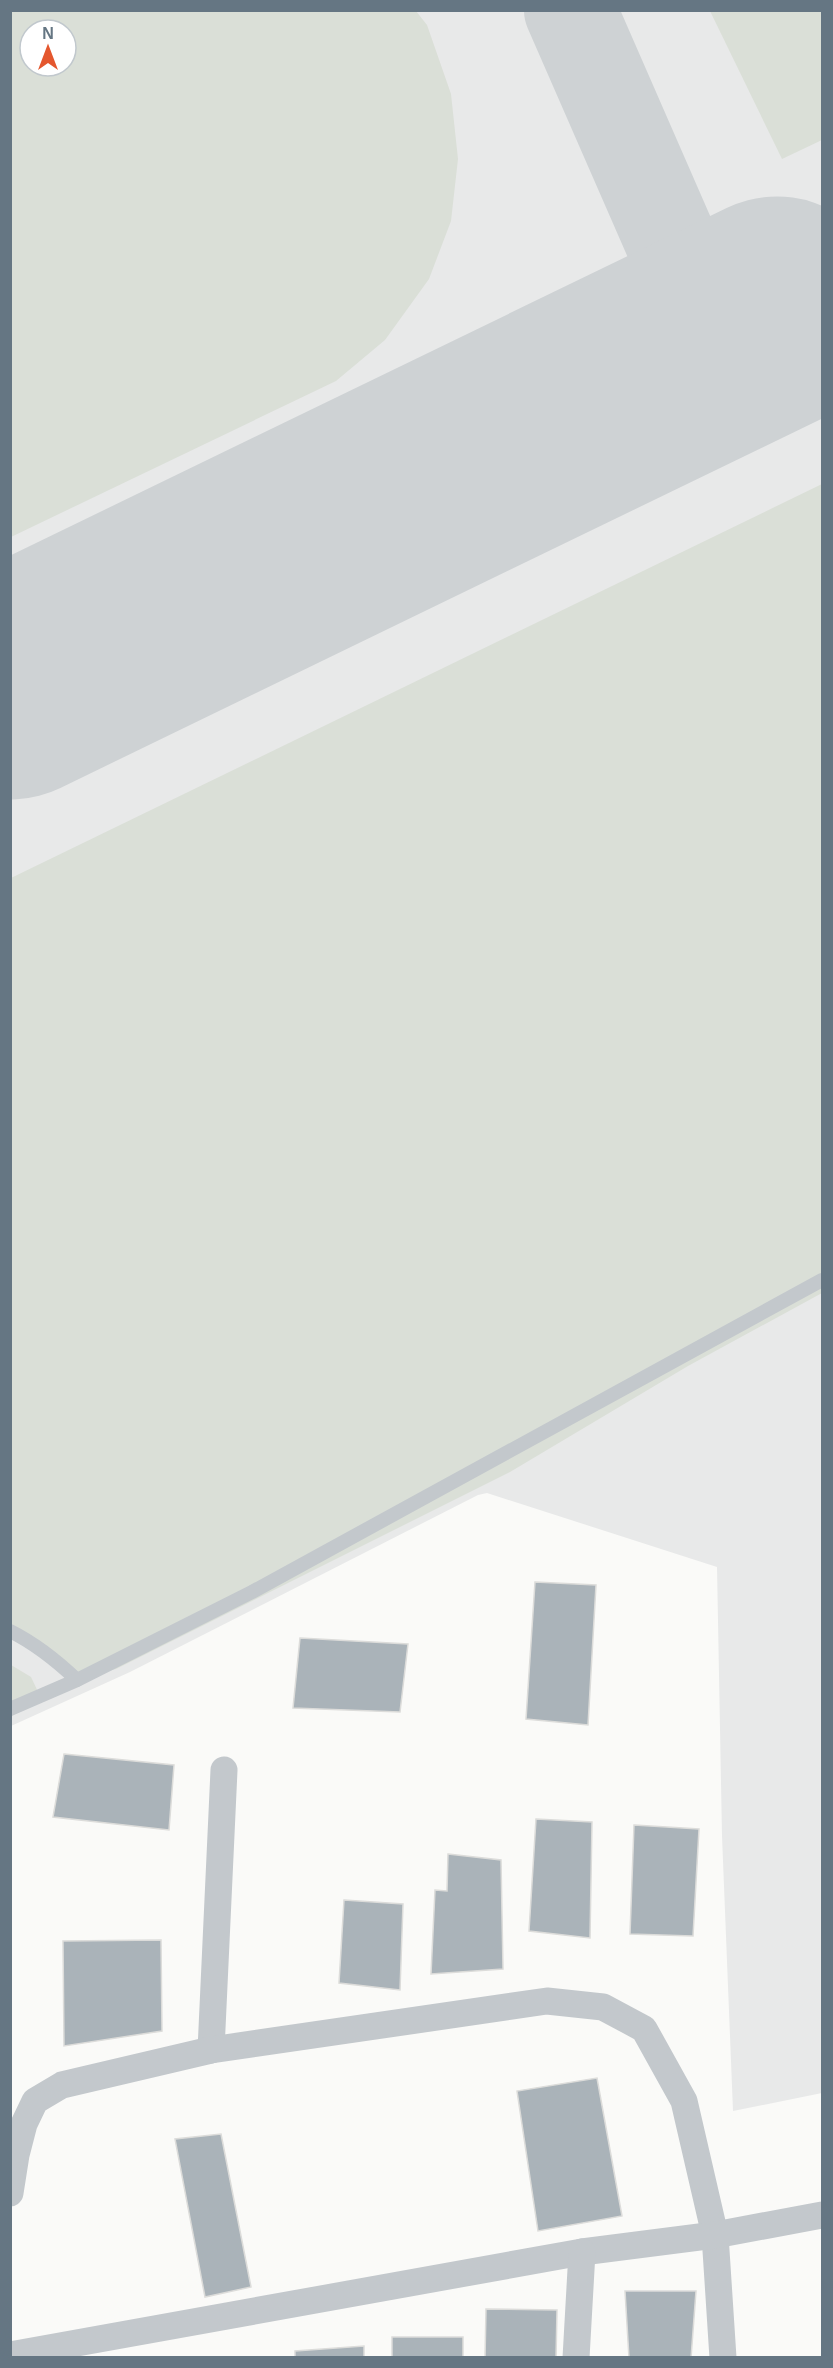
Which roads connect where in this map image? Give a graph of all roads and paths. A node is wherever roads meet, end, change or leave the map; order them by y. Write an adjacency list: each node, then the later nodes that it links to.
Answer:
1 (822, 1280): 3 (lane)
2 (10, 1631): 3 (lane)
3 (77, 1680): 4 (lane)
4 (10, 1709)
5 (224, 1770): 6 (street)
6 (211, 2050): 7 (street); 9 (street)
7 (10, 2193)
8 (822, 2215): 9 (street)
9 (715, 2235): 10 (street); 13 (street)
10 (582, 2252): 11 (street); 12 (street)
11 (10, 2355)
12 (576, 2358)
13 (723, 2358)

